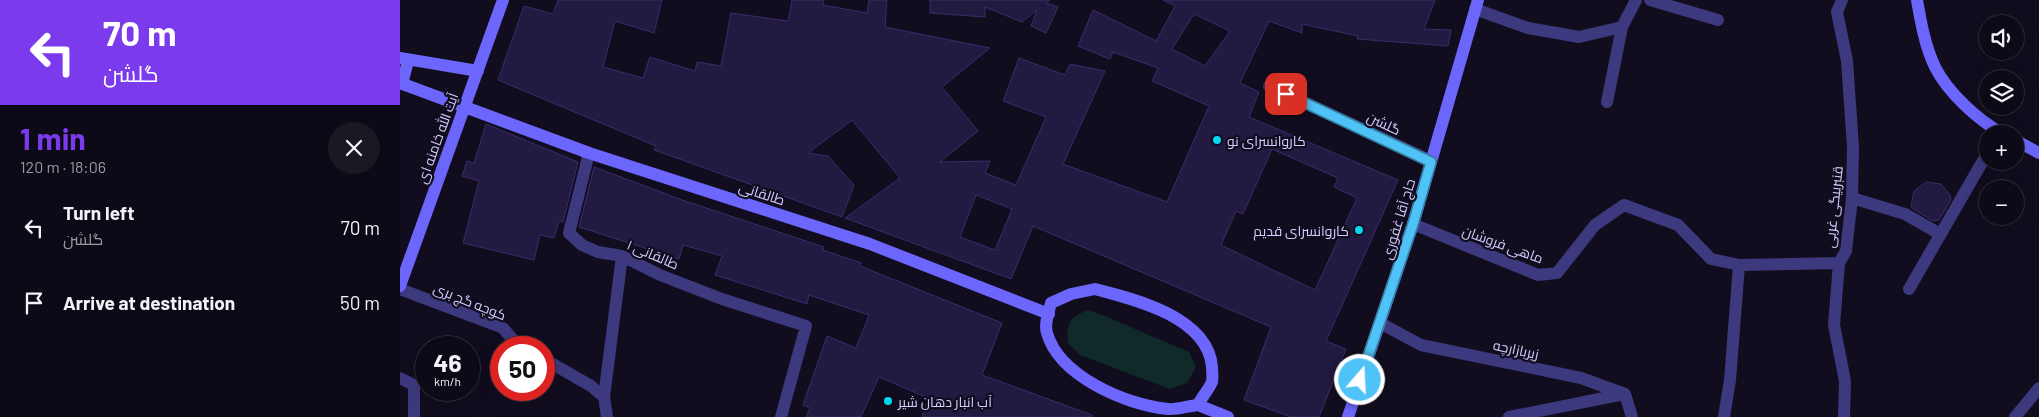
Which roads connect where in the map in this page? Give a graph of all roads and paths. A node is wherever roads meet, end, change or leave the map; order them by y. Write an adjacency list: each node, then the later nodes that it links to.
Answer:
1 (504, 0): 10 (main road, آیت الله خامنه ای)
2 (1636, 0): 8 (street)
3 (1650, 0): 7 (street)
4 (1842, 0): 21 (street, قنبربیگی غربی)
5 (1918, 0): 15 (main road)
6 (1477, 5): 8 (street); 19 (main road, حاج آقا غفوری)
7 (1718, 20)
8 (1622, 26): 13 (street)
9 (404, 60): 10 (main road); 11 (main road)
10 (478, 71): 14 (main road, آیت الله خامنه ای)
11 (401, 84): 14 (main road, طالقانی)
12 (1269, 86): 19 (street, گلشن)
13 (1607, 102)
14 (465, 106): 17 (main road, طالقانی); 27 (main road, آیت الله خامنه ای)
15 (1990, 125)
16 (2024, 145): 18 (main road)
17 (589, 153): 24 (street, طالقانی ۱); 29 (main road, طالقانی)
18 (2039, 153)
19 (1431, 162): 22 (main road, حاج آقا غفوری)
20 (1979, 167): 23 (street)
21 (1852, 198): 23 (street); 25 (street, قنبربیگی غربی)
22 (1413, 224): 26 (street, ماهی فروشان); 30 (main road, حاج آقا غفوری)
23 (1940, 234): 28 (street)
24 (622, 256): 36 (street); 40 (street, طالقانی ۱)
25 (1839, 263): 26 (street, ماهی فروشان); 46 (street, قنبربیگی غربی)
26 (1739, 265): 45 (street)
27 (400, 288): 31 (street, کوچه گچ بری)
28 (1909, 289)
29 (1049, 314): 37 (main road); 37 (main road)
30 (1380, 323): 35 (street, زیربازارچه); 42 (main road, حاج آقا غفوری)
31 (510, 336)
32 (555, 365): 36 (street)
33 (400, 378): 38 (street)
34 (2039, 388): 47 (street)
35 (1625, 394): 43 (street); 44 (street)
36 (604, 397): 39 (street)
37 (1198, 404): 41 (main road)
38 (414, 417)
39 (607, 417)
40 (781, 417)
41 (1228, 417)
42 (1348, 417)
43 (1509, 417)
44 (1632, 417)
45 (1724, 417)
46 (1844, 417)
47 (2015, 417)

